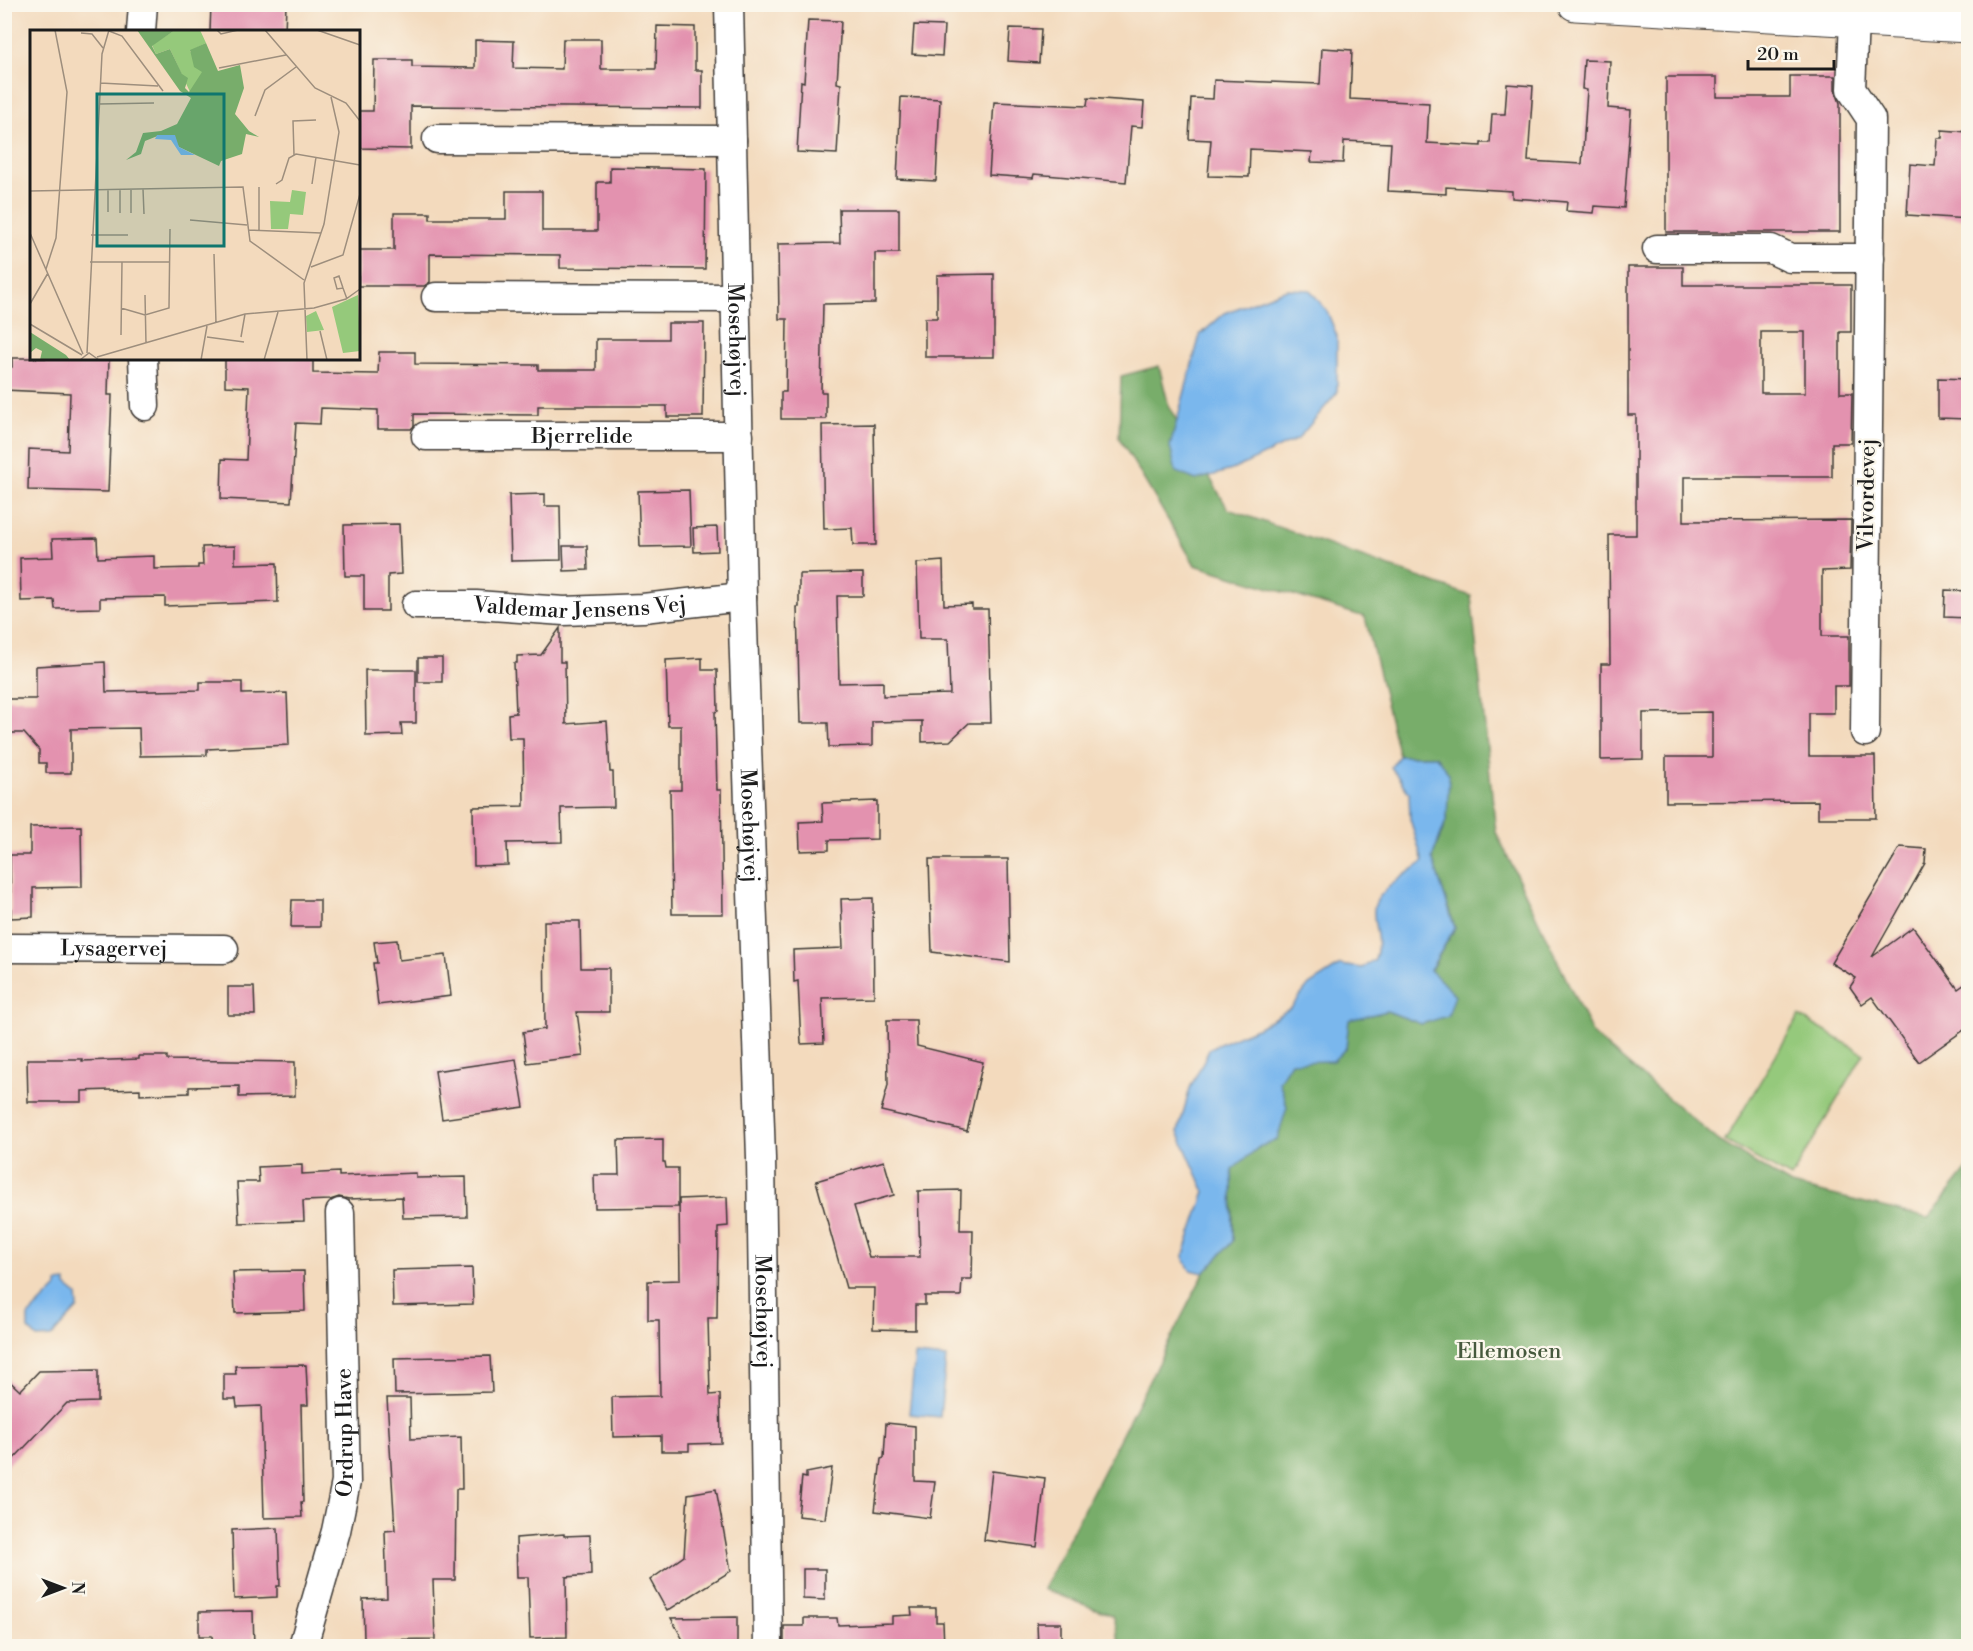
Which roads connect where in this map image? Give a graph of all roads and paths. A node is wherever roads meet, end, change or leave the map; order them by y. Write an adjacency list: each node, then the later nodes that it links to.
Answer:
1 (143, 4): 6 (street)
2 (729, 4): 8 (street, Mosehøjvej)
3 (1575, 4): 4 (street)
4 (1854, 20): 5 (street); 10 (street, Vilvordevej)
5 (1968, 26)
6 (141, 30)
7 (437, 139): 8 (street)
8 (732, 140): 12 (street, Mosehøjvej)
9 (1657, 249): 10 (street)
10 (1870, 258): 19 (street, Vilvordevej)
11 (436, 297): 12 (street)
12 (736, 298): 16 (street, Mosehøjvej)
13 (143, 360): 14 (street)
14 (145, 406)
15 (426, 436): 16 (street, Bjerrelide)
16 (739, 436): 17 (street, Mosehøjvej)
17 (742, 597): 18 (street, Valdemar Jensens Vej); 24 (street, Mosehøjvej)
18 (416, 605)
19 (1865, 732)
20 (4, 948): 21 (street, Lysagervej)
21 (224, 949)
22 (340, 1213): 23 (street, Ordrup Have)
23 (303, 1647)
24 (768, 1647)

